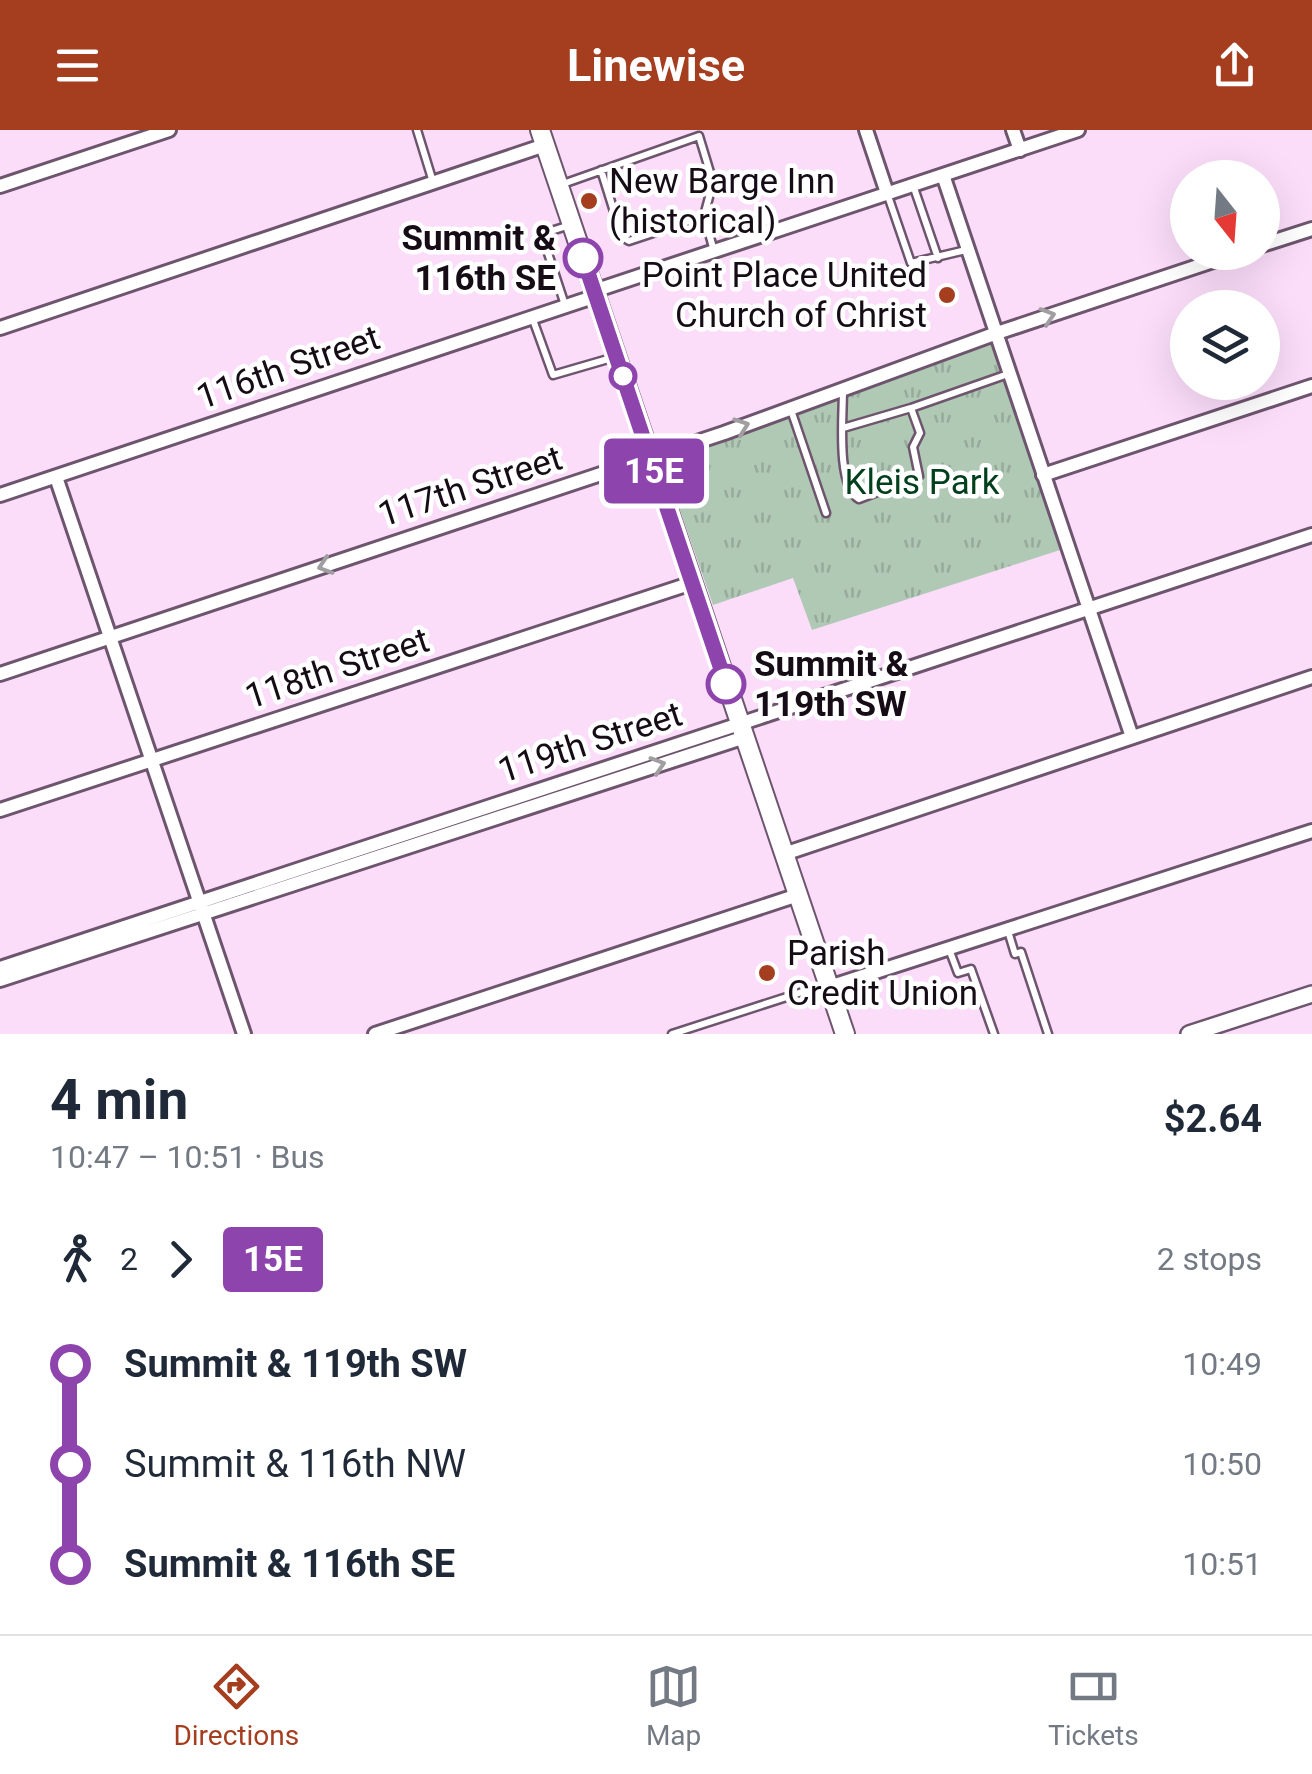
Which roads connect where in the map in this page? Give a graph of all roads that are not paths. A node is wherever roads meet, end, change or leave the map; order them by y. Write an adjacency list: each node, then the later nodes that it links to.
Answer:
1 (169, 130): 13 (street)
2 (417, 130): 10 (lane)
3 (866, 130): 14 (street)
4 (1013, 130): 7 (street)
5 (1078, 130): 7 (street, 116th Street)
6 (542, 138): 10 (street); 11 (main road)
7 (1020, 150): 9 (street, 116th Street)
8 (600, 170): 11 (lane); 15 (lane); 15 (lane)
9 (943, 175): 12 (street, 116th Street); 19 (street)
10 (434, 183): 26 (street)
11 (558, 185): 16 (main road)
12 (913, 185): 14 (street, 116th Street); 21 (lane)
13 (0, 186)
14 (888, 194): 20 (street, 116th Street); 21 (lane)
15 (704, 216): 20 (lane)
16 (572, 224): 23 (main road); 24 (lane)
17 (1312, 229): 18 (street)
18 (1280, 239)
19 (967, 250): 21 (lane); 27 (street)
20 (714, 251): 23 (street, 116th Street)
21 (938, 258)
22 (1186, 270): 27 (street, 117th Street, one-way to 22)
23 (595, 294): 24 (street, 116th Street); 28 (main road)
24 (565, 306): 25 (street, 116th Street)
25 (532, 317): 28 (lane); 37 (street, 116th Street)
26 (0, 328)
27 (994, 334): 29 (street); 31 (street, 117th Street)
28 (616, 356): 35 (main road)
29 (1008, 374): 33 (lane); 36 (street)
30 (1312, 386): 36 (street)
31 (843, 389): 32 (street, 117th Street); 34 (lane)
32 (790, 408): 35 (street, 117th Street, one-way to 32); 39 (lane)
33 (911, 408): 34 (lane); 34 (lane)
34 (843, 428)
35 (650, 458): 41 (main road); 43 (street, 117th Street, one-way to 43)
36 (1043, 474): 42 (street)
37 (56, 476): 38 (street, 116th Street); 43 (street)
38 (0, 496)
39 (826, 513)
40 (1312, 535): 42 (street, 119th Street)
41 (692, 583): 46 (main road); 48 (street, 118th Street)
42 (1090, 611): 46 (street, 119th Street); 47 (street)
43 (110, 638): 44 (street, 117th Street); 48 (street)
44 (0, 674)
45 (1312, 677): 47 (street)
46 (742, 731): 51 (main road); 53 (street, 119th Street)
47 (1132, 738): 51 (street)
48 (152, 760): 49 (street, 118th Street); 53 (street)
49 (0, 810)
50 (1312, 832): 54 (street)
51 (784, 854): 52 (main road)
52 (798, 895): 58 (main road); 61 (street)
53 (202, 908): 56 (street, 119th Street); 57 (street, 119th Street); 60 (street)
54 (1008, 930): 55 (street); 65 (lane)
55 (949, 948): 58 (street); 64 (lane)
56 (0, 968)
57 (0, 980)
58 (829, 985): 62 (lane); 63 (main road)
59 (1312, 994): 66 (street)
60 (244, 1034)
61 (375, 1034)
62 (672, 1034)
63 (845, 1034)
64 (994, 1034)
65 (1048, 1034)
66 (1189, 1034)

